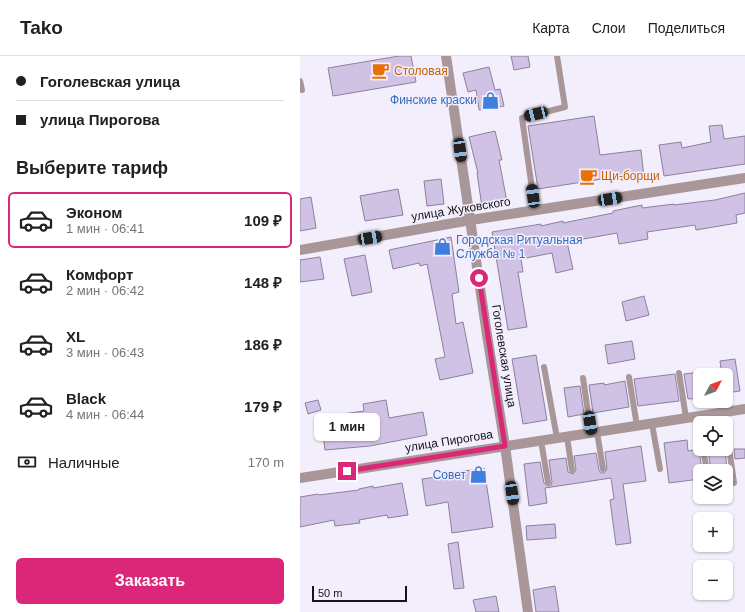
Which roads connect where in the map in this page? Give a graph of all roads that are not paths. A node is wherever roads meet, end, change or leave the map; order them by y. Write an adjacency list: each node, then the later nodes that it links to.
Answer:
1 (446, 56): 7 (street, Гоголевская улица)
2 (557, 56): 6 (lane)
3 (300, 81): 4 (lane)
4 (302, 90)
5 (745, 178): 6 (street, улица Жуковского)
6 (535, 210): 7 (street, улица Жуковского)
7 (471, 220): 8 (street, улица Жуковского); 24 (street, Гоголевская улица)
8 (300, 250)
9 (544, 367): 22 (lane)
10 (680, 373): 18 (lane)
11 (629, 377): 20 (lane)
12 (583, 378): 21 (lane)
13 (745, 409): 14 (street, улица Пирогова)
14 (724, 412): 15 (street, улица Пирогова); 16 (lane)
15 (698, 416)
16 (725, 416)
17 (693, 417): 18 (street, улица Пирогова)
18 (686, 418): 19 (street, улица Пирогова)
19 (652, 424): 20 (street, улица Пирогова); 27 (lane)
20 (637, 426): 21 (street, улица Пирогова)
21 (594, 433): 22 (street, улица Пирогова); 26 (lane)
22 (562, 437): 23 (street, улица Пирогова); 28 (lane)
23 (541, 441): 24 (street, улица Пирогова); 30 (lane)
24 (505, 446): 29 (street, улица Пирогова); 32 (street, Гоголевская улица)
25 (730, 456): 31 (lane)
26 (603, 469)
27 (660, 469)
28 (572, 470)
29 (300, 478)
30 (548, 482)
31 (734, 483)
32 (528, 612)

